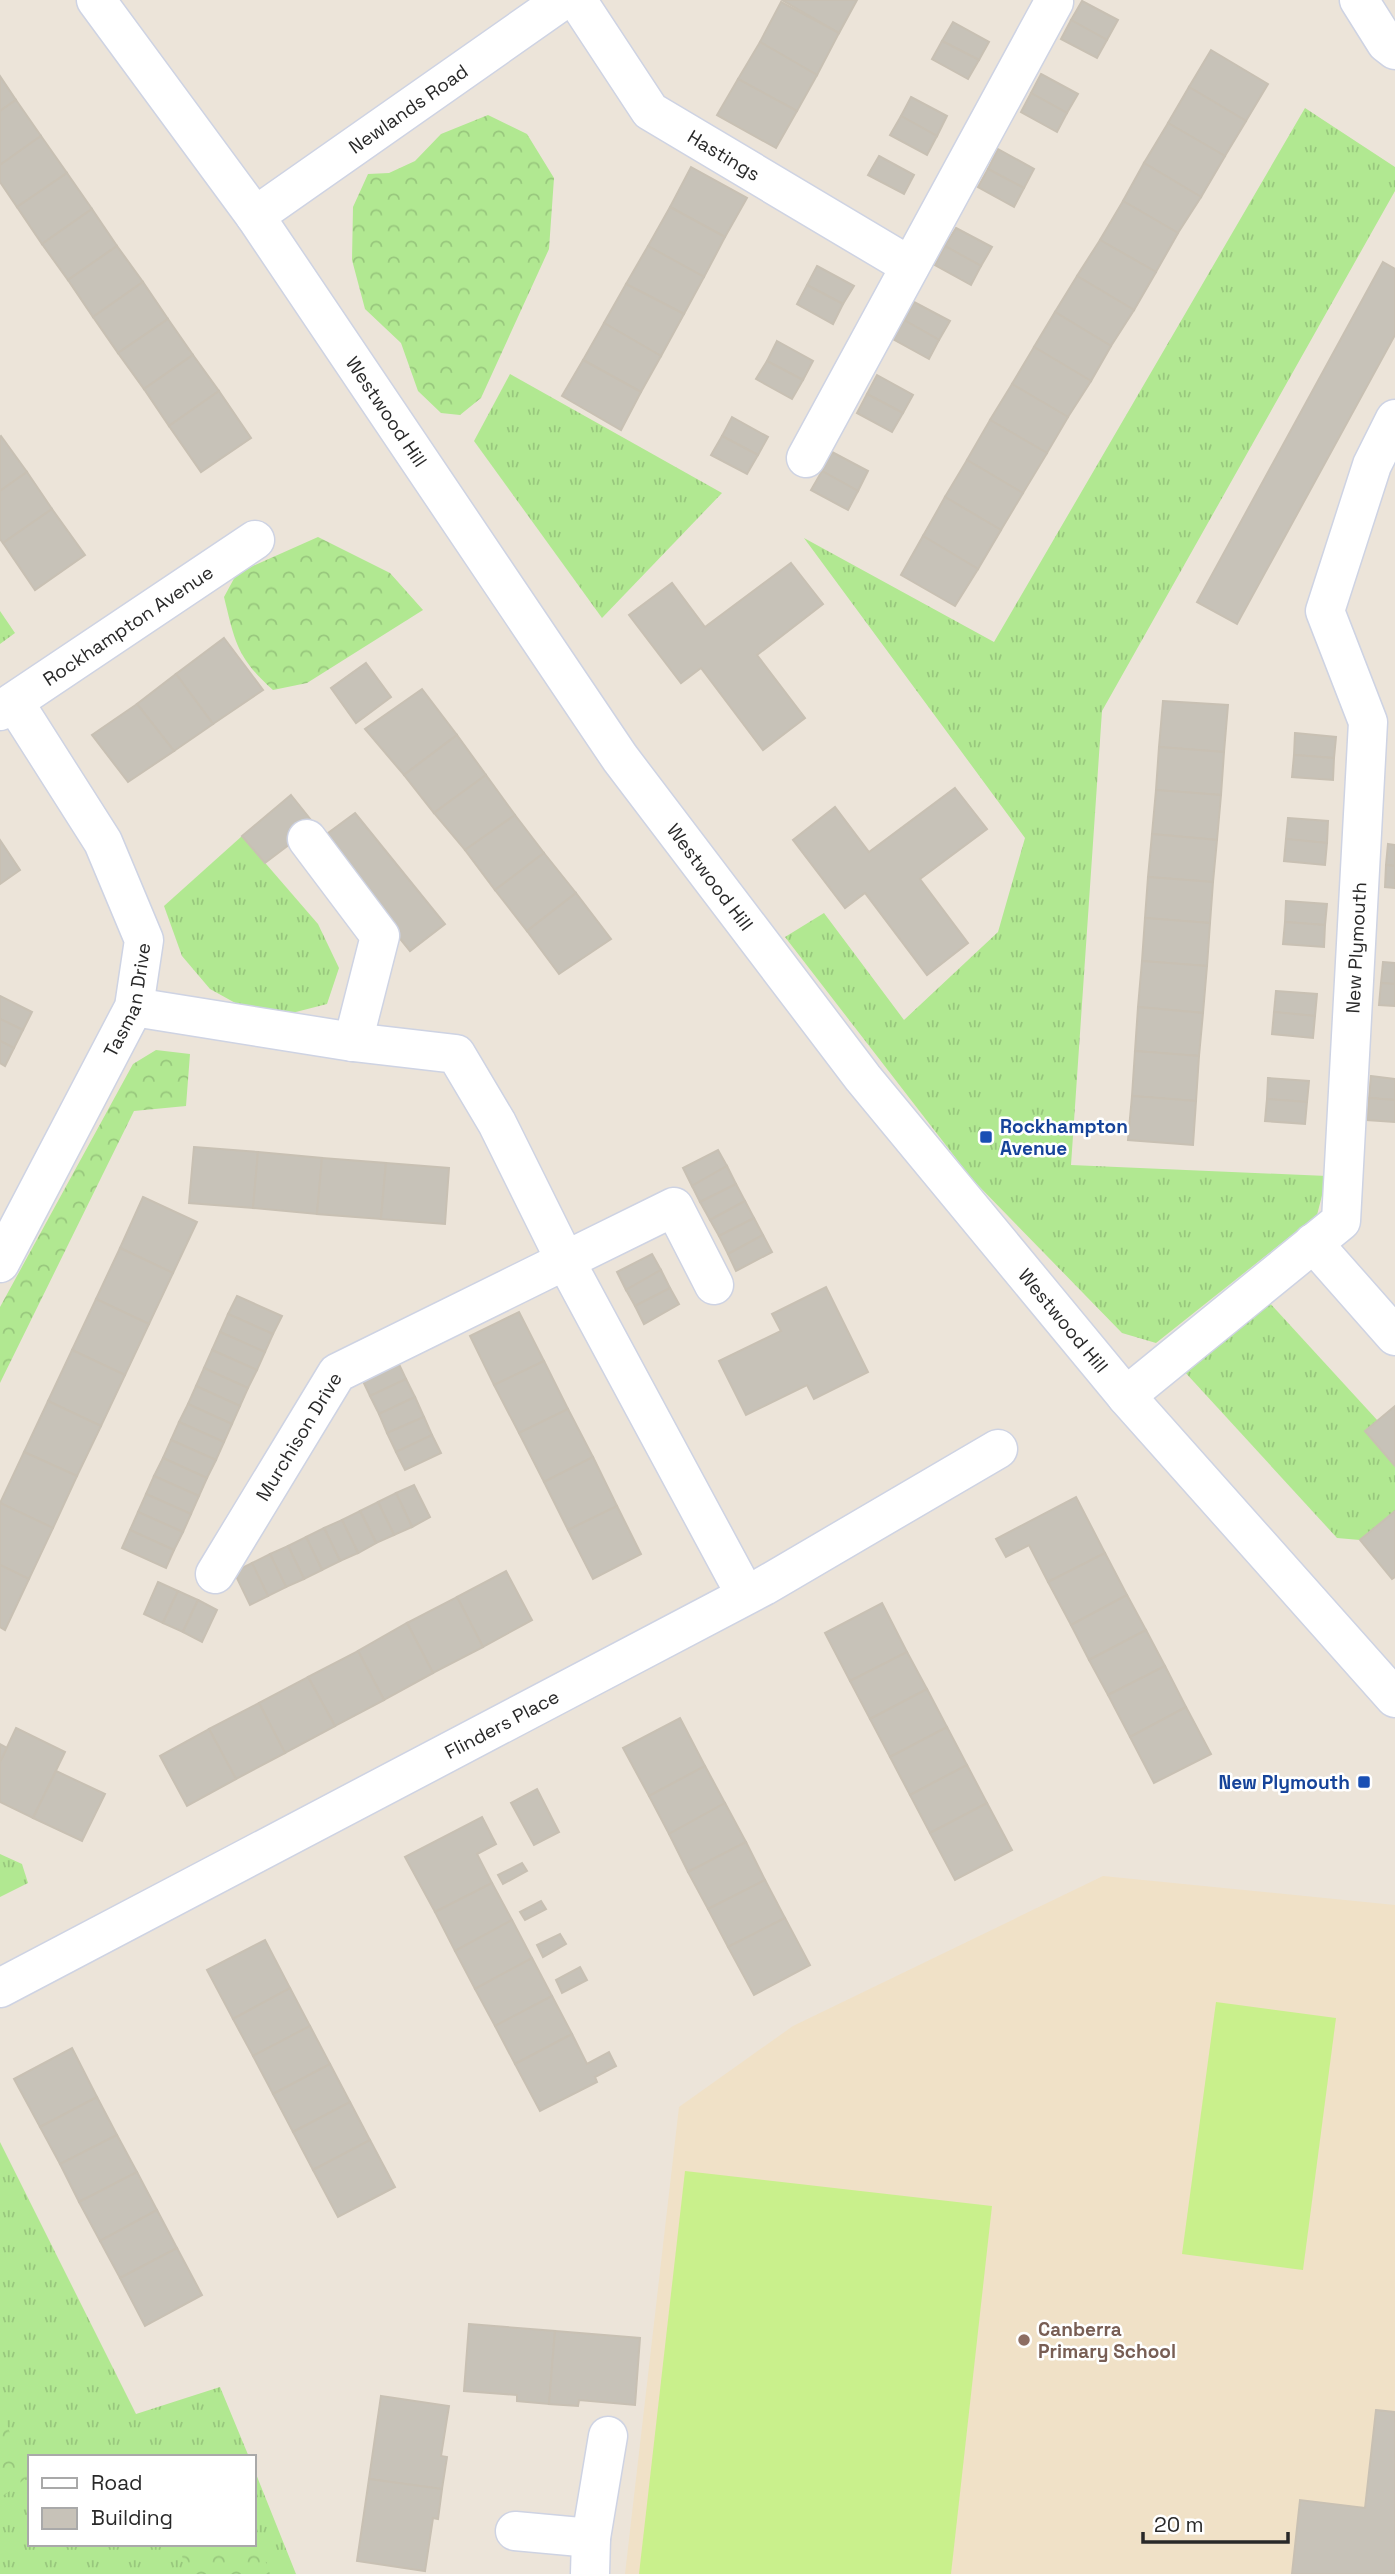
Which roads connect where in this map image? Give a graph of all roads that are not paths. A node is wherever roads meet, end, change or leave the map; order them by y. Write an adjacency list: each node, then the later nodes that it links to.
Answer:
1 (96, 0): 7 (street, Westwood Hill)
2 (563, 0): 7 (street, Newlands Road)
3 (577, 0): 8 (street, Hastings)
4 (1359, 0): 6 (street)
5 (1054, 2): 8 (street)
6 (1395, 50)
7 (254, 216): 21 (street, Westwood Hill)
8 (910, 266): 10 (street)
9 (1395, 419): 16 (street, New Plymouth)
10 (806, 458)
11 (255, 540): 12 (street, Rockhampton Avenue)
12 (7, 707): 14 (street, Tasman Drive)
13 (307, 839): 15 (street)
14 (134, 1007): 15 (street); 18 (street, Tasman Drive)
15 (353, 1042): 17 (street)
16 (1313, 1243): 20 (street); 21 (street, New Plymouth)
17 (565, 1260): 19 (street, Murchison Drive); 23 (street, Murchison Drive); 24 (street)
18 (0, 1263)
19 (714, 1285)
20 (1395, 1336)
21 (1126, 1396): 25 (street, Westwood Hill)
22 (998, 1449): 24 (street, Flinders Place)
23 (215, 1574)
24 (745, 1594): 26 (street, Flinders Place)
25 (1395, 1698)
26 (0, 1988)
27 (608, 2437): 29 (street)
28 (515, 2531): 29 (street)
29 (591, 2556)

